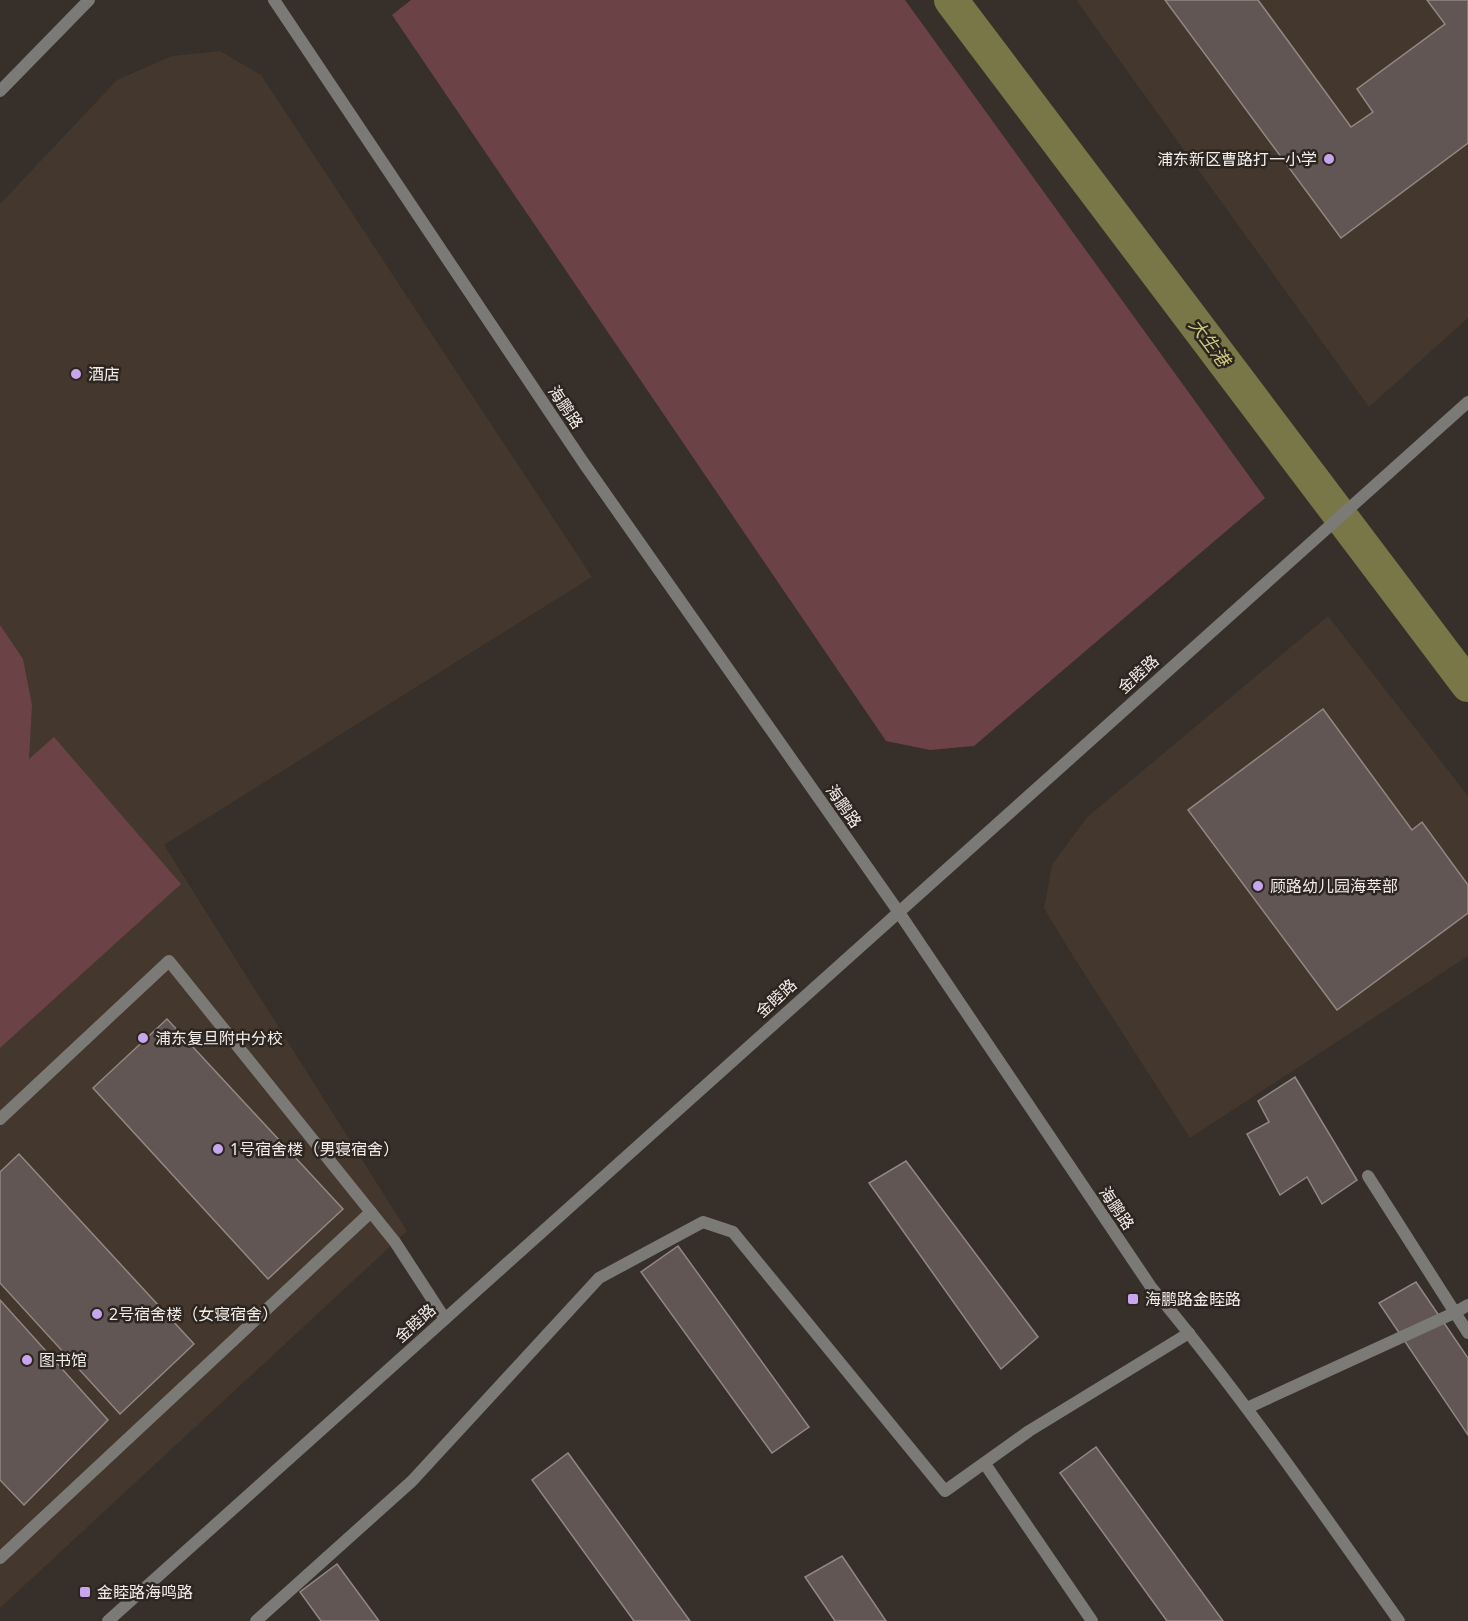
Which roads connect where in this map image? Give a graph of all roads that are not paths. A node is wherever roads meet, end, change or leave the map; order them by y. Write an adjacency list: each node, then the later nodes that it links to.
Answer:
1 (89, 0): 3 (street)
2 (274, 0): 5 (street, 海鹏路)
3 (0, 91)
4 (1468, 402): 5 (street, 金睦路)
5 (898, 911): 11 (street, 金睦路); 12 (street, 海鹏路)
6 (0, 1119): 8 (street)
7 (1368, 1176): 10 (street)
8 (371, 1212): 11 (street); 16 (street)
9 (1468, 1305): 10 (street)
10 (1454, 1313): 13 (street); 14 (street)
11 (445, 1319): 17 (street, 金睦路)
12 (1190, 1333): 14 (street, 海鹏路); 15 (street)
13 (1468, 1333)
14 (1246, 1408): 20 (street, 海鹏路)
15 (985, 1464): 18 (street); 19 (street)
16 (0, 1558)
17 (108, 1621)
18 (256, 1621)
19 (1092, 1621)
20 (1399, 1621)

